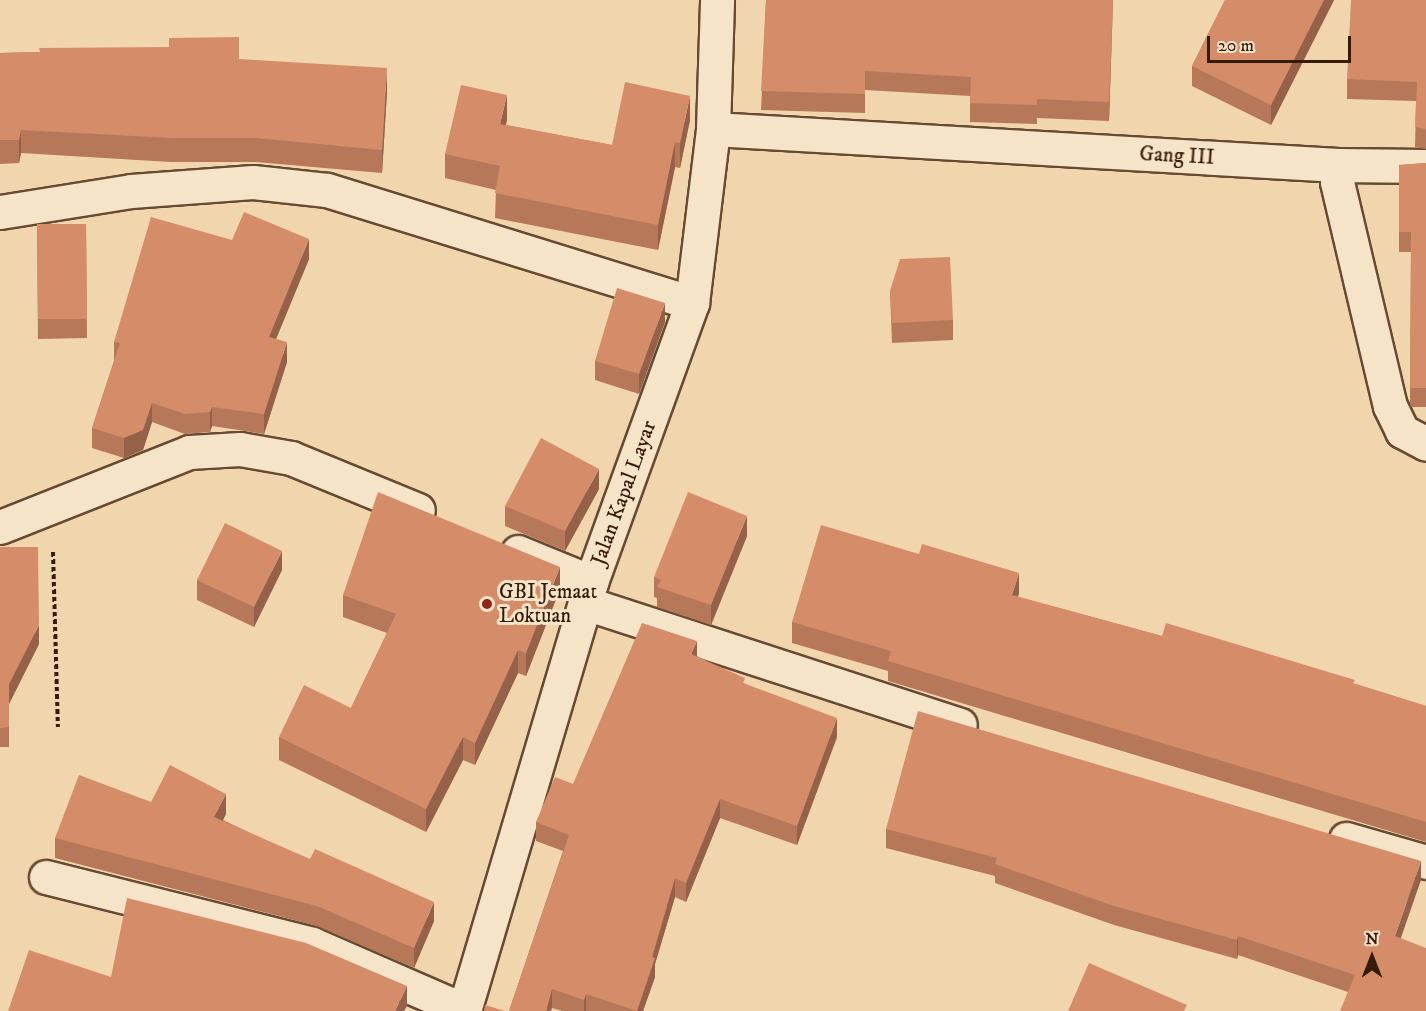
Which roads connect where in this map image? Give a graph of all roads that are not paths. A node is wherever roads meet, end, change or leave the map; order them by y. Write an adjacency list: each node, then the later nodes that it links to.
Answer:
1 (717, 0): 2 (street, Jalan Kapal Layar)
2 (713, 129): 3 (street, Gang III); 6 (street, Jalan Kapal Layar)
3 (1338, 165): 4 (street, Gang III); 7 (street)
4 (1426, 166)
5 (0, 212): 6 (street)
6 (692, 303): 11 (street, Jalan Kapal Layar)
7 (1426, 444)
8 (441, 520): 9 (street)
9 (0, 527)
10 (495, 542): 11 (street)
11 (588, 593): 12 (street); 16 (street, Jalan Kapal Layar)
12 (987, 733)
13 (1313, 830): 14 (street)
14 (1426, 862)
15 (46, 877): 16 (street)
16 (464, 1011)

